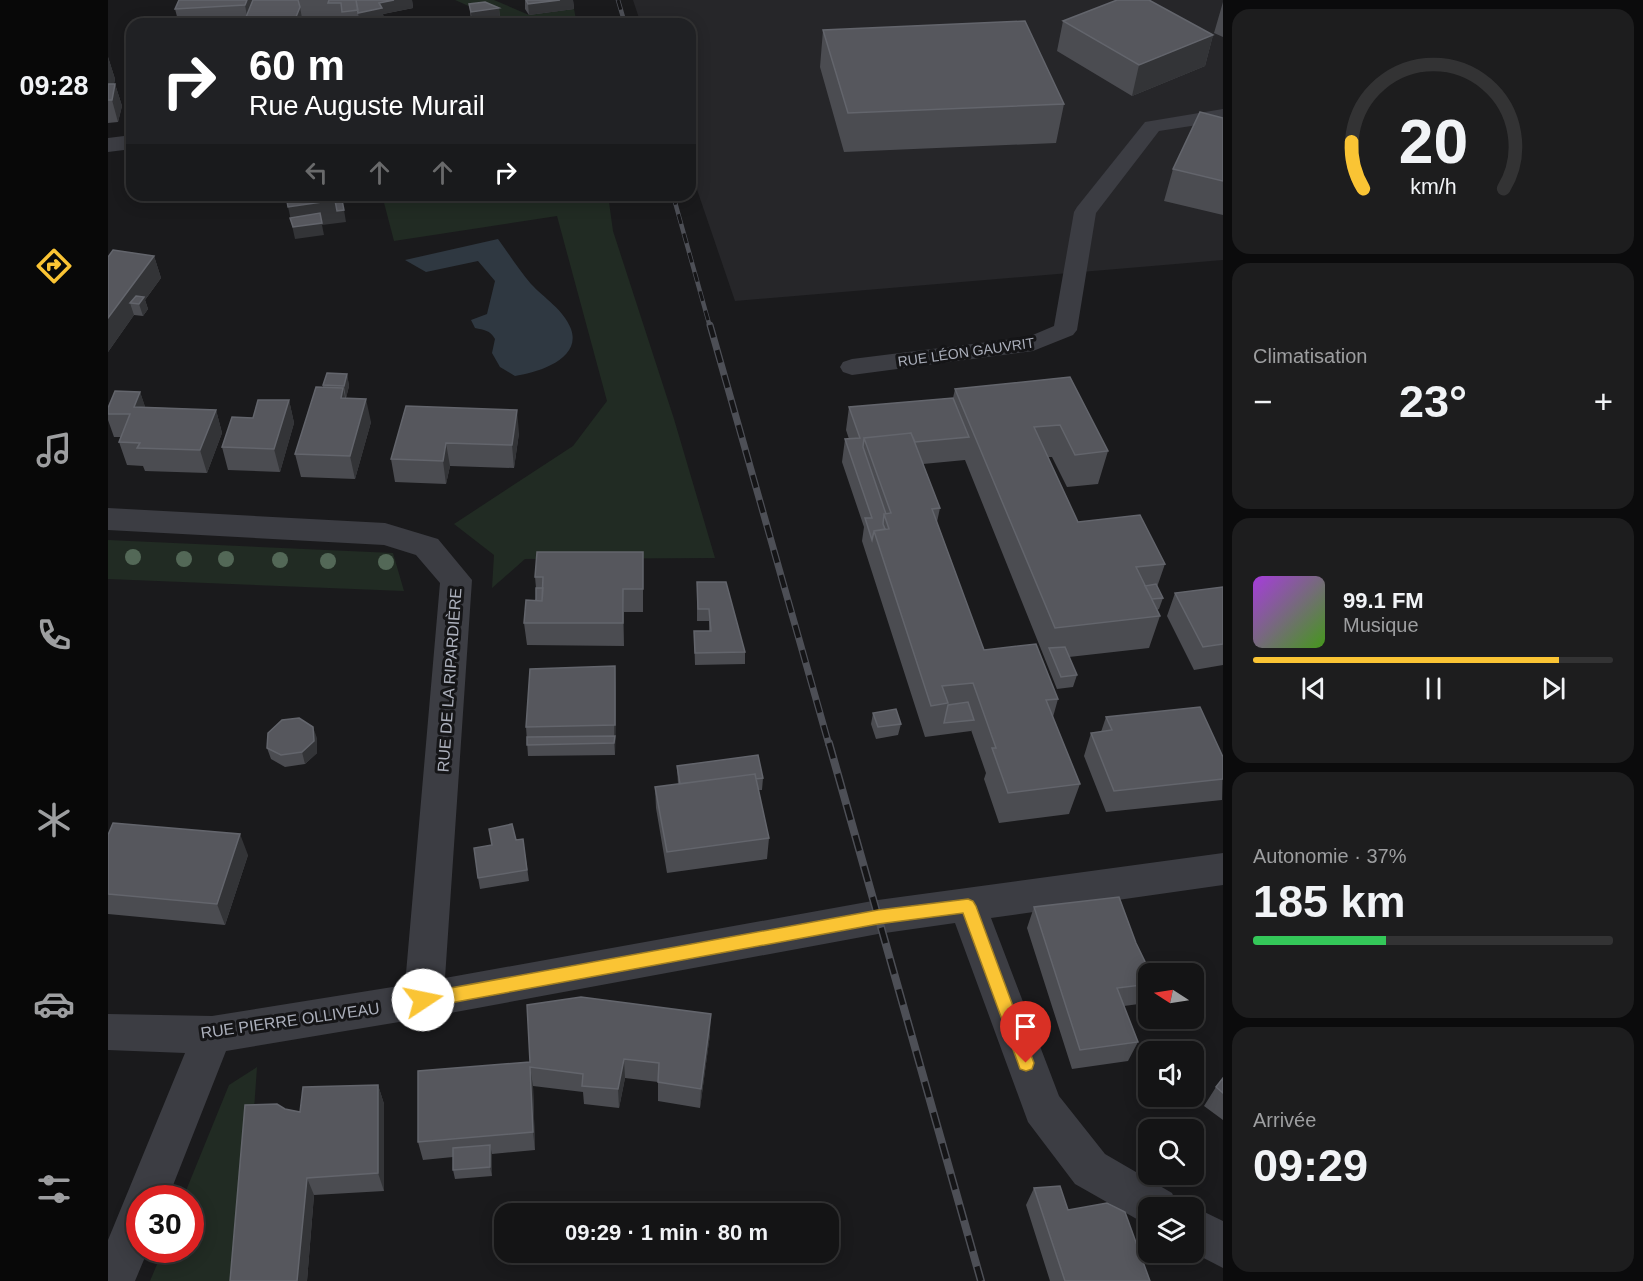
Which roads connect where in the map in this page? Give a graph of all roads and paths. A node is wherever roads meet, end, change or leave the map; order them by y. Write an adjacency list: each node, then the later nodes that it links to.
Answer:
1 (1223, 114): 4 (lane, RUE LÉON GAUVRIT)
2 (126, 143): 3 (street)
3 (108, 145)
4 (852, 367)
5 (108, 519): 8 (street, RUE DE LA RIPARDIÈRE)
6 (1223, 869): 7 (street, RUE PIERRE OLLIVEAU)
7 (968, 906): 8 (street, RUE PIERRE OLLIVEAU); 12 (street)
8 (423, 1000): 10 (street, RUE PIERRE OLLIVEAU)
9 (108, 1032): 10 (street, RUE PIERRE OLLIVEAU)
10 (212, 1035): 11 (street)
11 (152, 1185)
12 (1138, 1197)
13 (1204, 1235): 14 (street)
14 (1223, 1246)
15 (126, 1250): 16 (street)
16 (113, 1281)

